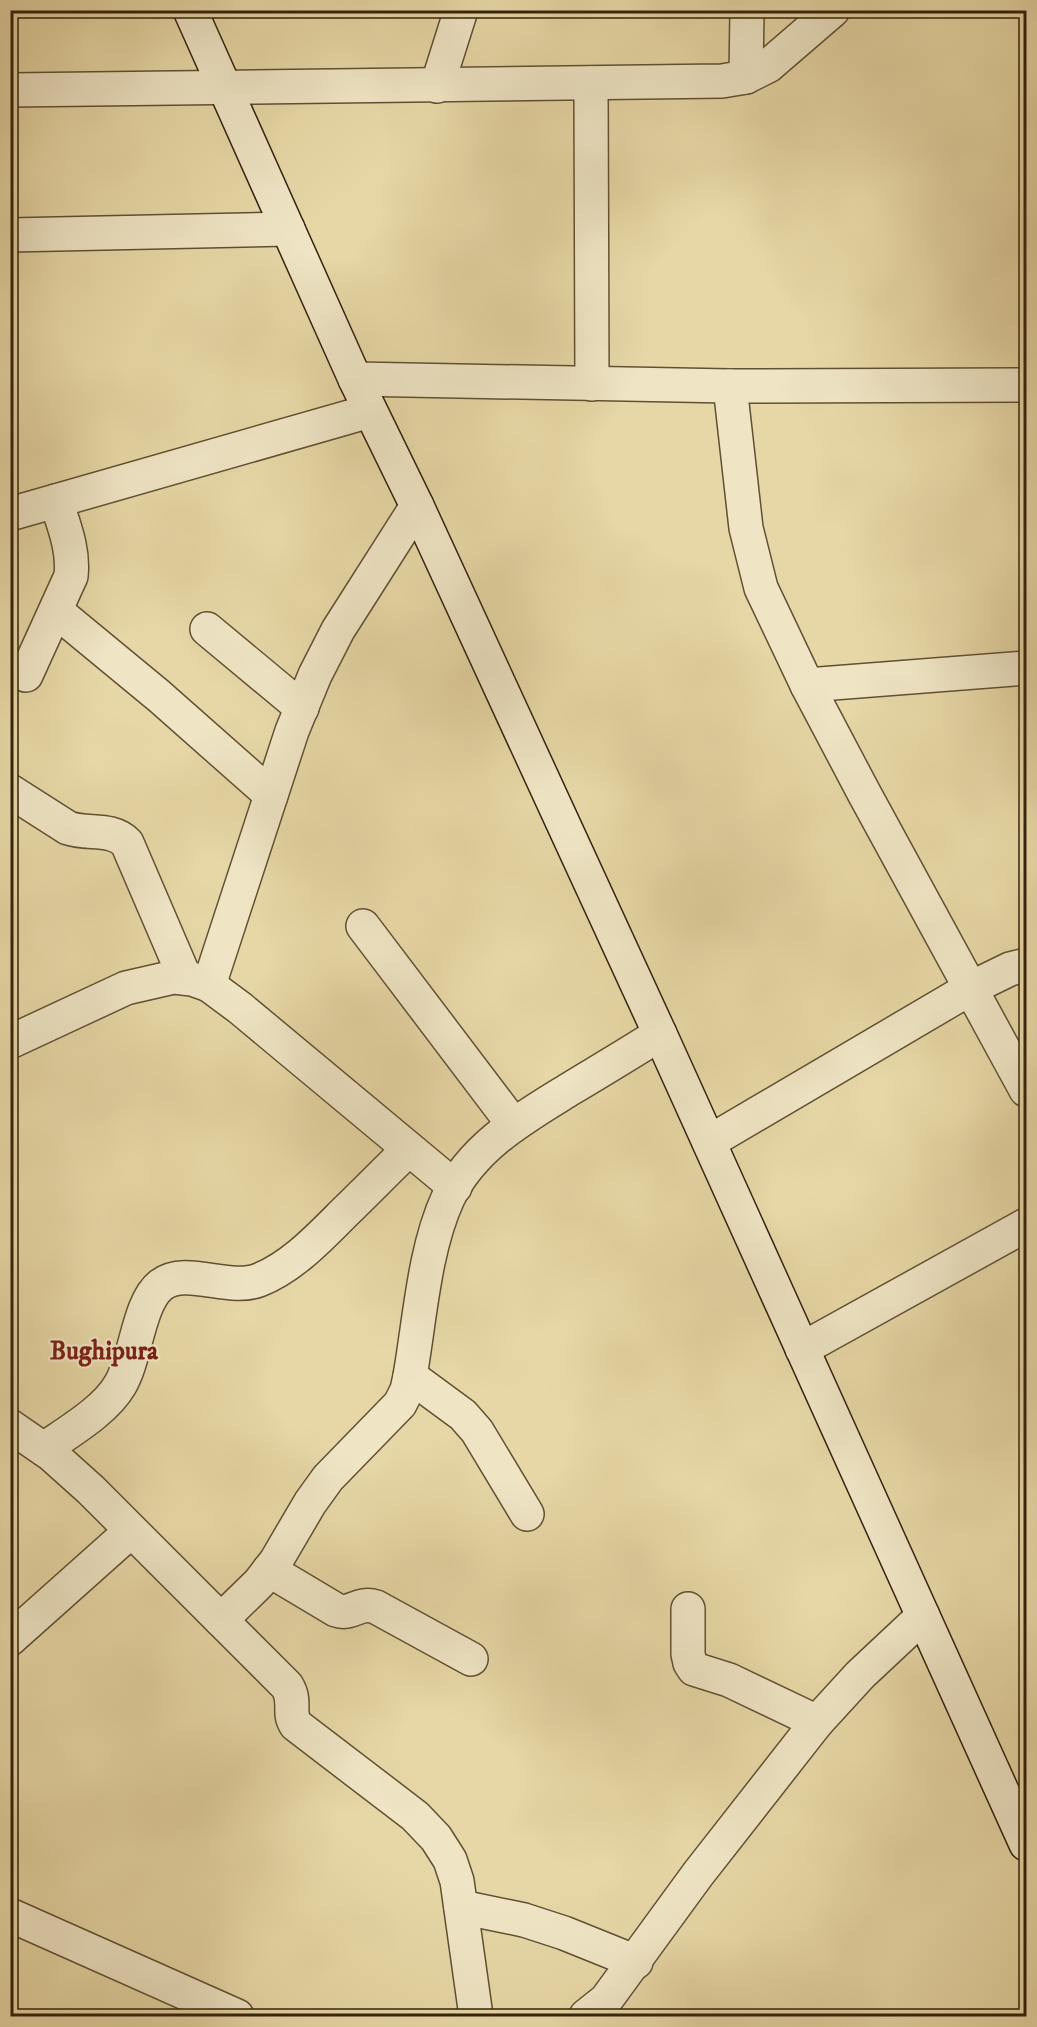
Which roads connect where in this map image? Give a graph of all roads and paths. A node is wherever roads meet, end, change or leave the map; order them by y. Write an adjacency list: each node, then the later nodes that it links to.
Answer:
1 (190, 10): 8 (street)
2 (461, 10): 7 (street)
3 (747, 10): 5 (street)
4 (833, 10): 5 (street)
5 (746, 77): 6 (street)
6 (591, 83): 7 (street); 13 (street)
7 (436, 86): 8 (street)
8 (225, 88): 9 (street); 10 (street)
9 (10, 90)
10 (288, 229): 11 (street); 12 (street)
11 (10, 235)
12 (355, 379): 13 (street); 16 (street)
13 (592, 384): 15 (street)
14 (1026, 385): 15 (street)
15 (730, 386): 24 (street)
16 (370, 411): 17 (street); 18 (street)
17 (56, 501): 19 (street); 20 (street)
18 (417, 506): 25 (street); 32 (street)
19 (10, 514)
20 (56, 611): 23 (street); 27 (street)
21 (207, 630): 25 (street)
22 (1026, 668): 24 (street)
23 (26, 675)
24 (807, 685): 31 (street)
25 (302, 708): 27 (street)
26 (10, 791): 30 (street)
27 (271, 795): 30 (street)
28 (363, 926): 35 (street)
29 (1026, 965): 31 (street)
30 (197, 982): 33 (street); 37 (street)
31 (971, 988): 34 (street); 36 (street)
32 (660, 1034): 35 (street); 36 (street)
33 (10, 1042)
34 (1026, 1090)
35 (513, 1124): 38 (street)
36 (709, 1142): 40 (street)
37 (409, 1149): 38 (street); 43 (street)
38 (455, 1187): 41 (street)
39 (1026, 1225): 40 (street)
40 (802, 1349): 48 (street)
41 (410, 1376): 44 (street); 46 (street)
42 (10, 1426): 43 (street)
43 (44, 1449): 45 (street)
44 (527, 1514)
45 (131, 1530): 49 (street); 50 (street)
46 (269, 1570): 49 (street); 51 (street)
47 (688, 1609): 52 (street)
48 (923, 1616): 52 (street); 53 (street)
49 (221, 1620): 54 (street)
50 (10, 1639)
51 (471, 1659)
52 (817, 1722): 56 (street)
53 (1026, 1844)
54 (460, 1906): 56 (street); 58 (street)
55 (10, 1915): 57 (street)
56 (636, 1962): 59 (street)
57 (232, 2016)
58 (476, 2016)
59 (586, 2016)

